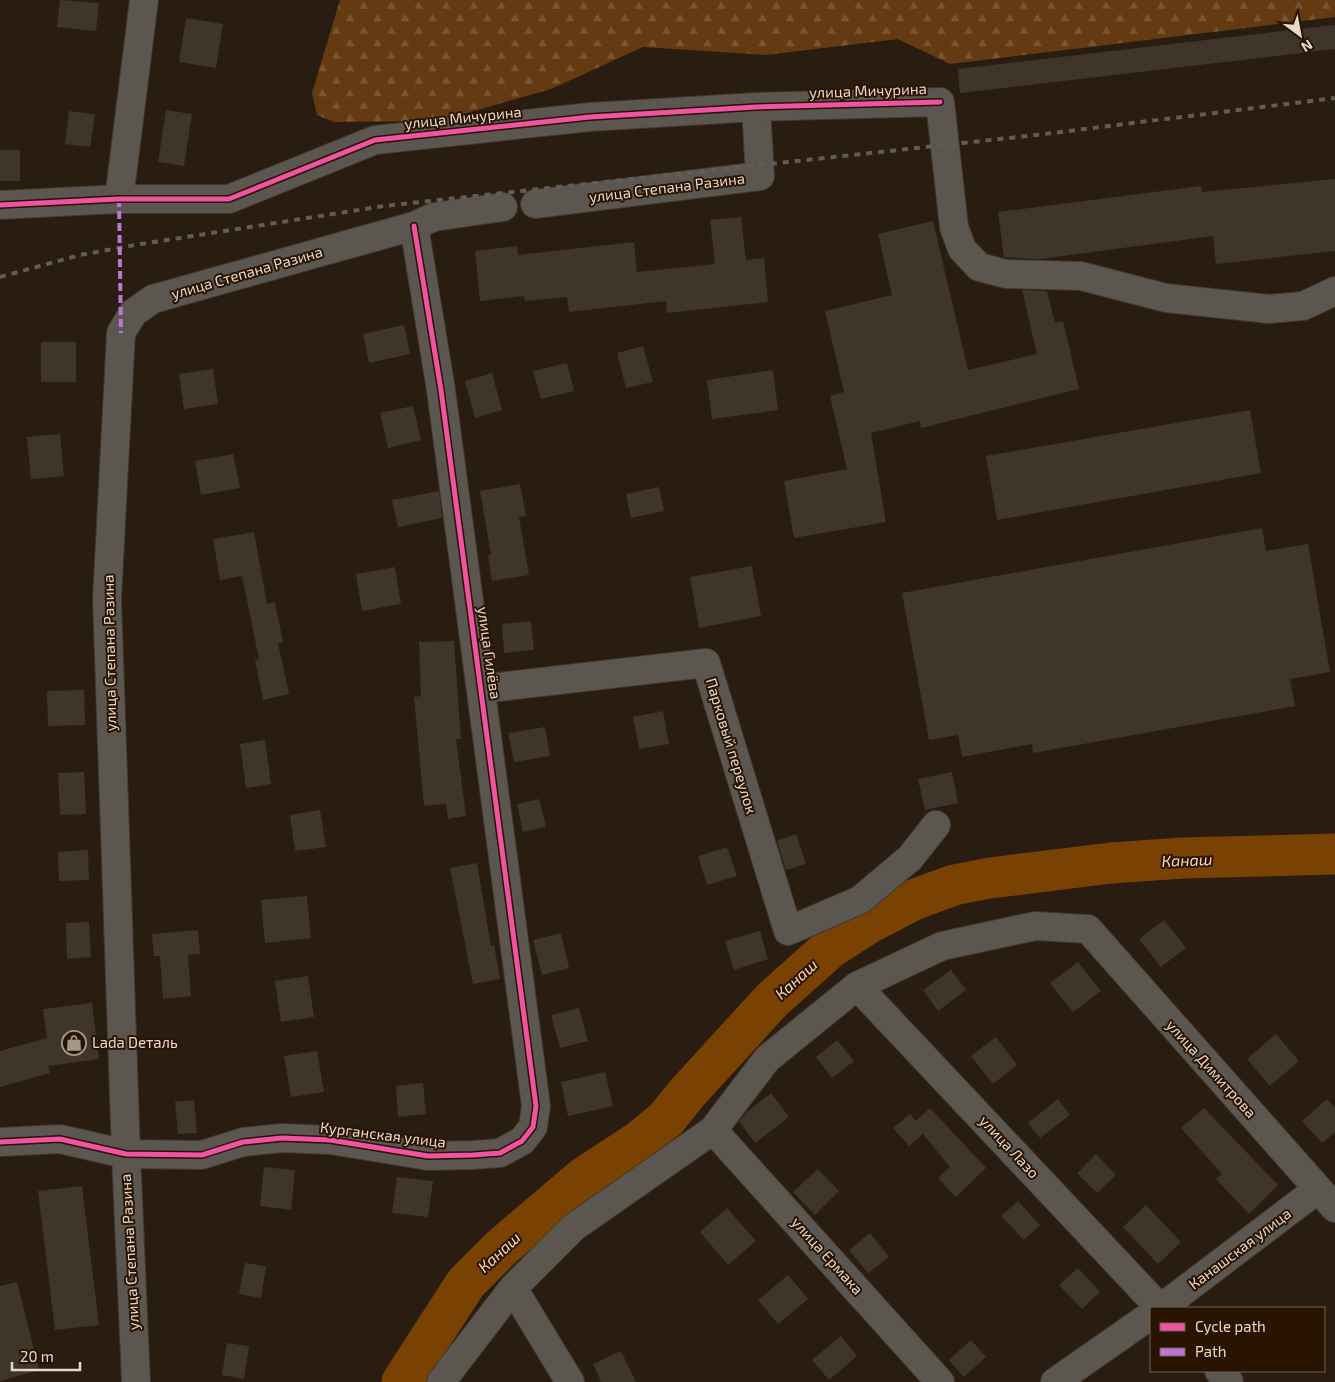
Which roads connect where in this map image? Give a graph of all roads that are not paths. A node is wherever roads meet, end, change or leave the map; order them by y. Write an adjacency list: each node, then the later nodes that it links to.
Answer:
1 (144, 0): 3 (street)
2 (756, 107): 3 (street, улица Мичурина); 4 (street, улица Степана Разина); 8 (street, улица Мичурина)
3 (119, 199): 5 (street, улица Мичурина)
4 (535, 204)
5 (0, 205)
6 (502, 208): 7 (street, улица Степана Разина)
7 (414, 226): 9 (street, улица Гилёва); 15 (street, улица Степана Разина)
8 (1335, 291)
9 (481, 689): 10 (street, Парковый переулок); 12 (street, улица Гилёва)
10 (936, 825)
11 (857, 986): 13 (street); 16 (street, улица Димитрова); 18 (street, улица Лазо)
12 (532, 1084): 15 (street, Курганская улица)
13 (713, 1130): 17 (street); 25 (street, улица Ермака)
14 (0, 1142): 15 (street, Курганская улица)
15 (126, 1154): 22 (street, улица Степана Разина)
16 (1326, 1198): 19 (street, Канашская улица)
17 (514, 1288): 23 (street); 24 (street)
18 (1160, 1307)
19 (1162, 1307)
20 (1150, 1316): 26 (street)
21 (1219, 1372): 27 (street)
22 (136, 1382)
23 (441, 1382)
24 (570, 1382)
25 (940, 1382)
26 (1055, 1382)
27 (1229, 1382)

